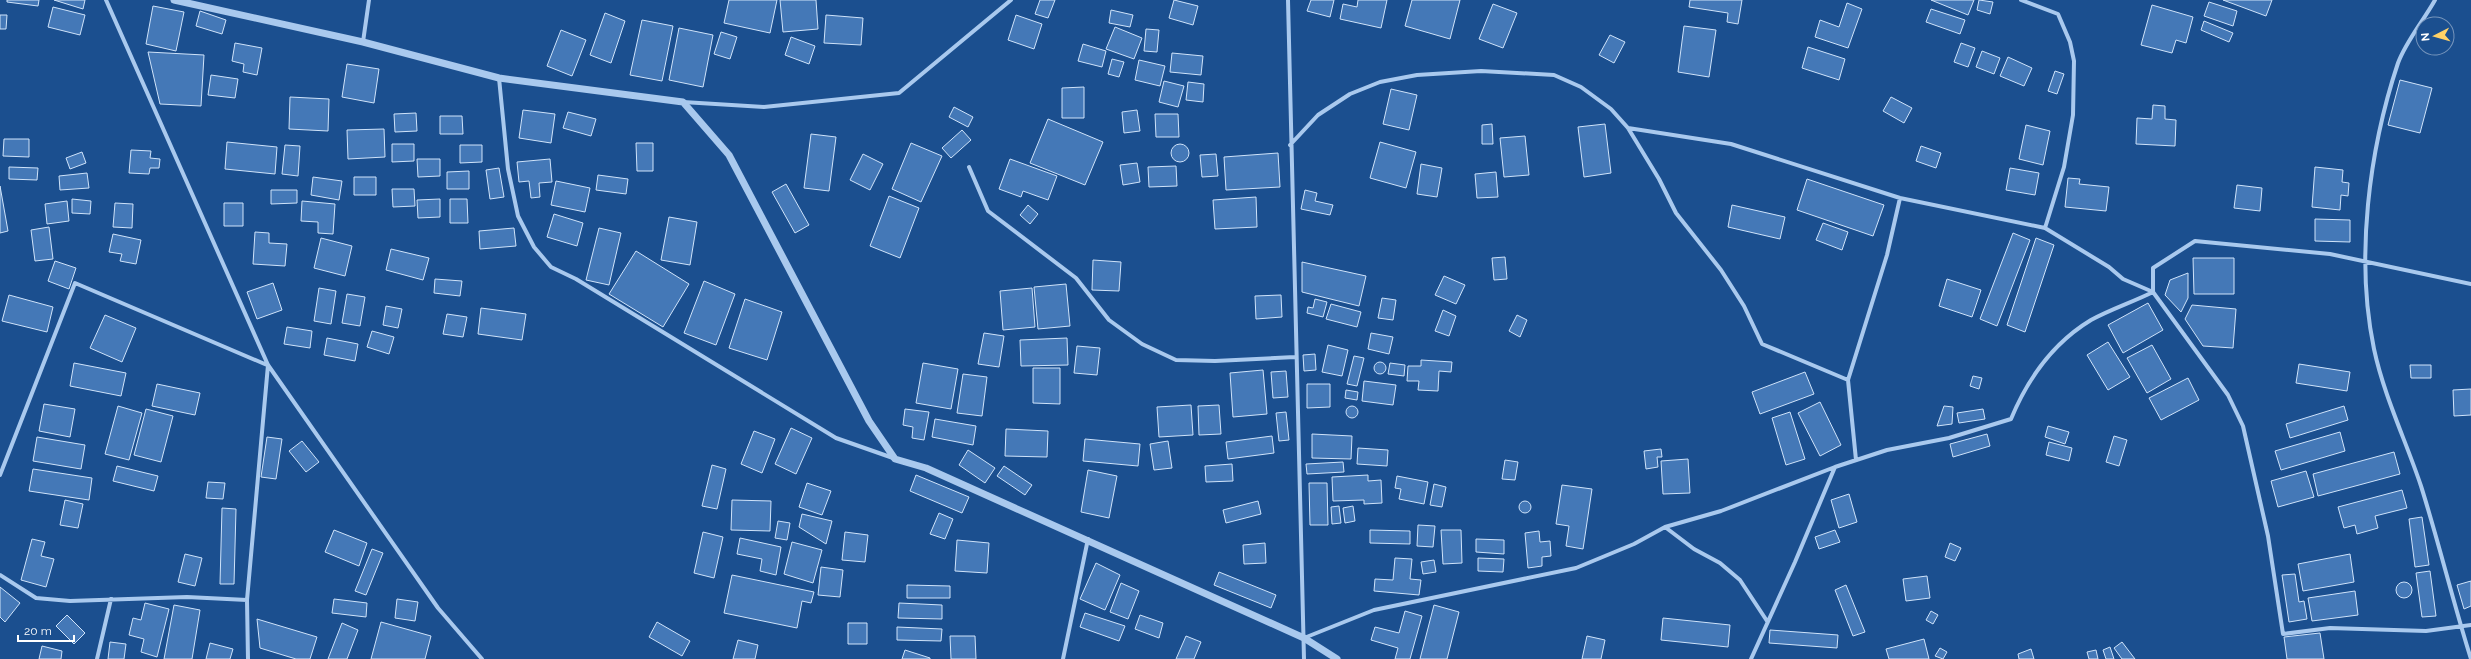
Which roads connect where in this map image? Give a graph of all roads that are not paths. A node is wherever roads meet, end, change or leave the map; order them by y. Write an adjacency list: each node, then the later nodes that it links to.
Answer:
1 (106, 0): 20 (street)
2 (174, 0): 8 (street)
3 (369, 0): 8 (street)
4 (1011, 0): 10 (street)
5 (1288, 0): 12 (street)
6 (2021, 0): 15 (street)
7 (2435, 0): 16 (street)
8 (363, 42): 9 (street)
9 (499, 78): 10 (street); 22 (street)
10 (683, 102): 22 (street)
11 (1628, 128): 12 (street); 14 (street); 21 (street)
12 (1290, 145): 19 (street)
13 (969, 167): 19 (street)
14 (1900, 198): 15 (street); 21 (street)
15 (2045, 228): 18 (street)
16 (2366, 261): 17 (street); 18 (street); 33 (street)
17 (2471, 284)
18 (2153, 292): 23 (street); 33 (street)
19 (1295, 357): 34 (street)
20 (268, 365): 25 (street); 30 (street); 37 (street)
21 (1848, 380): 23 (street)
22 (895, 459): 27 (street)
23 (1856, 460): 24 (street)
24 (1835, 467): 26 (street); 31 (street)
25 (0, 475)
26 (1666, 527): 31 (street); 34 (street)
27 (1088, 538): 34 (street); 38 (street)
28 (0, 575): 29 (street)
29 (111, 599): 30 (street); 35 (street)
30 (247, 600): 36 (street)
31 (1767, 621): 41 (street)
32 (2471, 625): 33 (street)
33 (2461, 627): 42 (street)
34 (1304, 638): 39 (street); 40 (street)
35 (97, 659)
36 (248, 659)
37 (482, 659)
38 (1063, 659)
39 (1304, 659)
40 (1337, 659)
41 (1751, 659)
42 (2471, 659)

